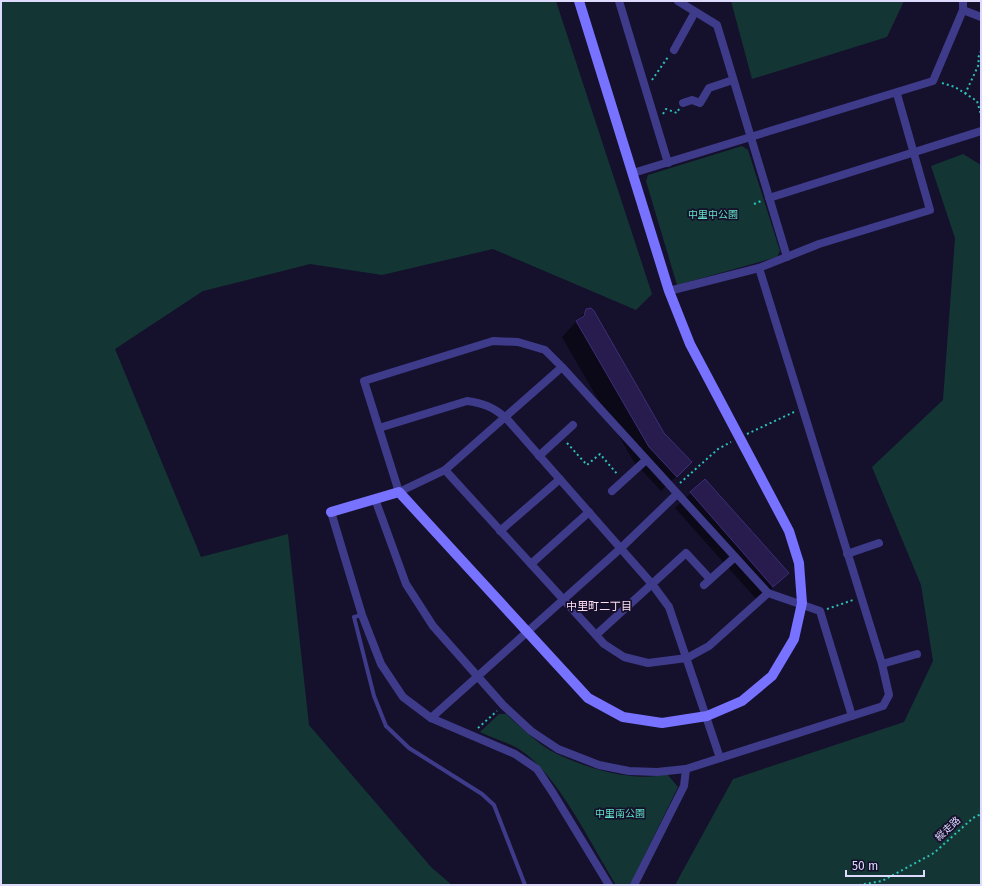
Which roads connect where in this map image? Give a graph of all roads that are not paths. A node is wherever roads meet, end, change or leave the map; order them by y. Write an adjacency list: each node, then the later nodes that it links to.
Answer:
1 (579, 1): 16 (street)
2 (619, 1): 15 (street)
3 (678, 1): 6 (street)
4 (963, 1): 5 (street)
5 (963, 10): 7 (street); 10 (street)
6 (695, 12): 8 (street); 9 (street)
7 (981, 17)
8 (674, 50)
9 (733, 80): 11 (street); 13 (street)
10 (897, 94): 13 (street); 14 (street)
11 (683, 103)
12 (981, 131): 14 (street)
13 (751, 138): 15 (street); 17 (street)
14 (914, 152): 17 (street); 18 (street)
15 (668, 163): 16 (street)
16 (633, 174): 20 (street)
17 (769, 198): 18 (street)
18 (787, 257): 19 (street)
19 (759, 268): 20 (street); 38 (street)
20 (669, 291): 46 (street)
21 (562, 367): 22 (street); 24 (street); 26 (street)
22 (506, 418): 24 (street); 25 (street); 27 (street)
23 (573, 425): 25 (street)
24 (379, 428): 30 (street)
25 (539, 456): 28 (street)
26 (646, 460): 29 (street); 31 (street)
27 (445, 470): 30 (street); 35 (street)
28 (560, 479): 34 (street); 35 (street)
29 (612, 491)
30 (399, 492): 32 (street); 48 (street)
31 (678, 494): 37 (street); 39 (street)
32 (375, 499): 33 (street); 53 (street)
33 (331, 512): 47 (street)
34 (589, 512): 37 (street); 40 (street)
35 (500, 531): 40 (street)
36 (879, 543): 38 (street)
37 (621, 548): 42 (street); 45 (street)
38 (847, 554): 52 (street)
39 (735, 557): 41 (street); 44 (street)
40 (531, 564): 45 (street)
41 (710, 578): 42 (street); 43 (street)
42 (652, 584): 49 (street); 51 (street)
43 (704, 585)
44 (768, 593): 46 (street); 51 (street)
45 (564, 600): 48 (street); 49 (street)
46 (802, 603): 54 (street); 55 (street)
47 (362, 615): 56 (street); 59 (lane)
48 (527, 633): 53 (street); 54 (street)
49 (596, 635): 51 (street)
50 (917, 654): 52 (street)
51 (687, 658): 54 (street)
52 (882, 664): 55 (street)
53 (477, 676): 56 (street); 58 (street)
54 (707, 716): 57 (street)
55 (852, 716): 57 (street)
56 (431, 718): 60 (street)
57 (720, 758): 58 (street)
58 (686, 768): 61 (street)
59 (525, 885)
60 (609, 885)
61 (634, 885)

